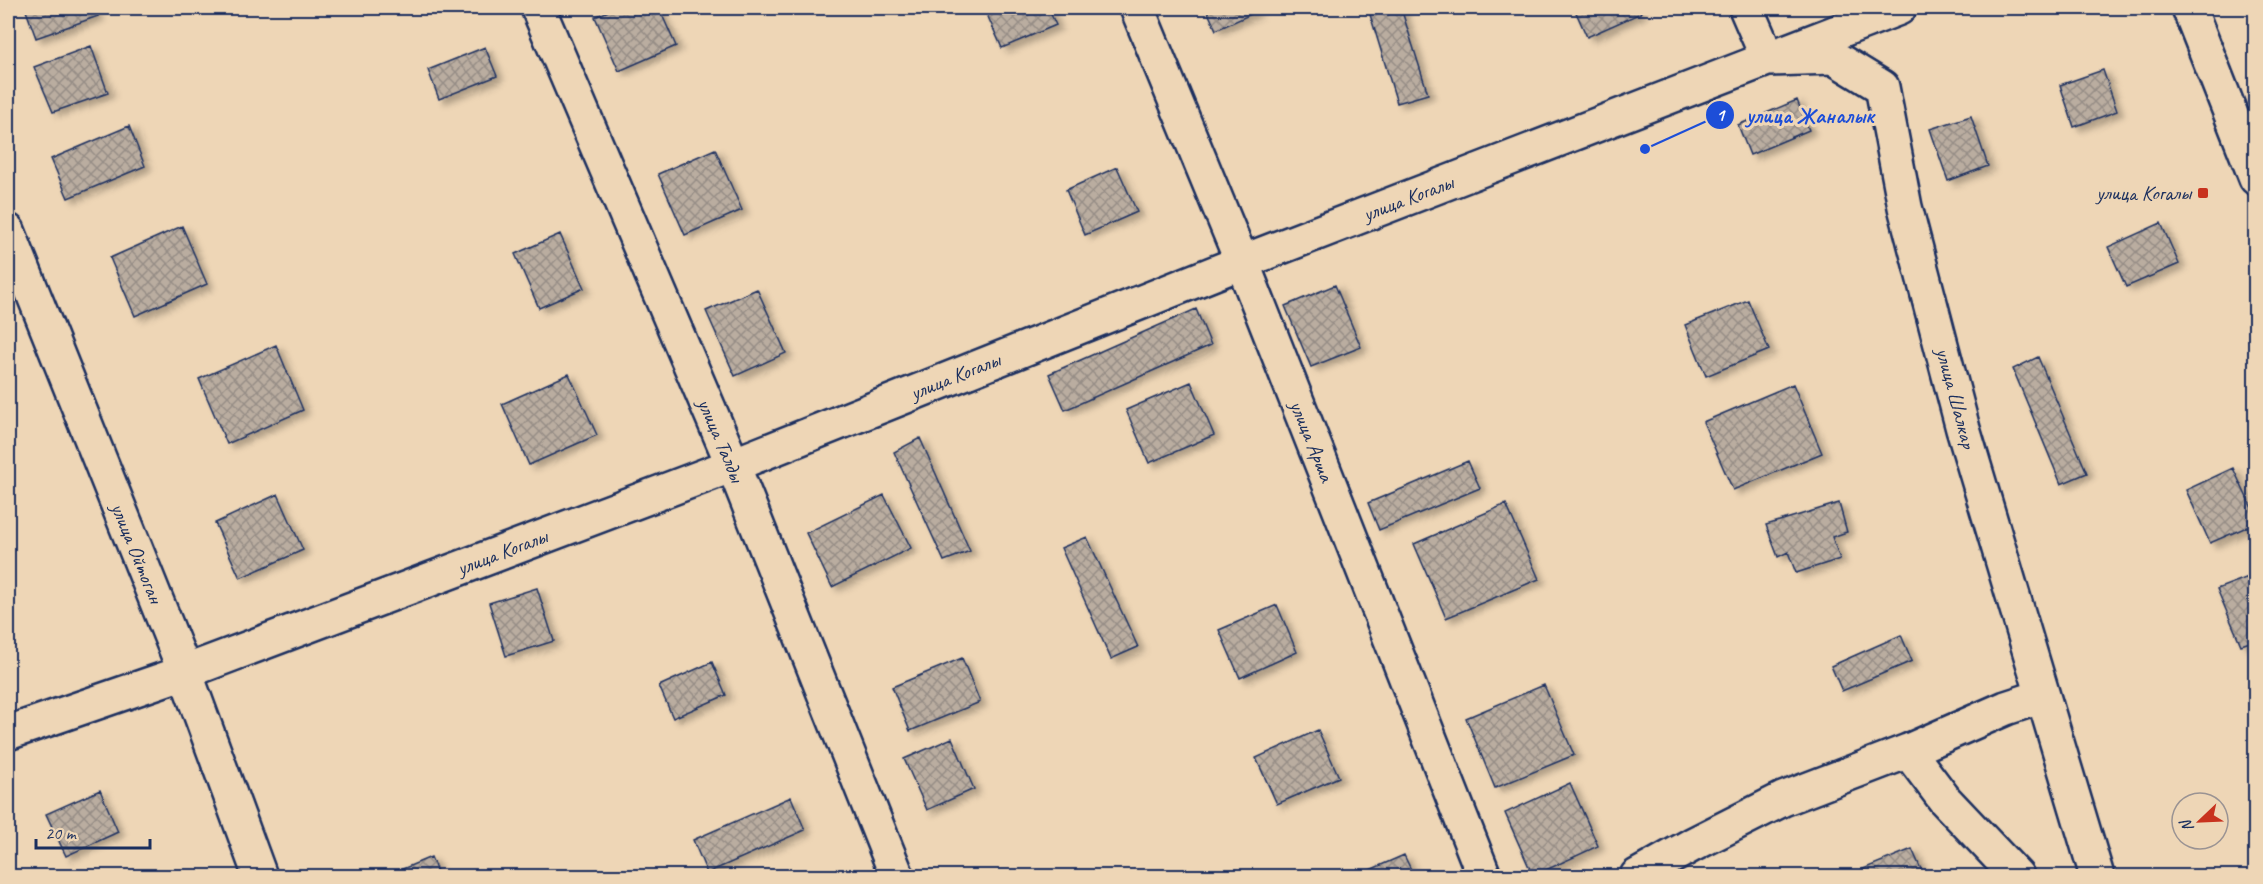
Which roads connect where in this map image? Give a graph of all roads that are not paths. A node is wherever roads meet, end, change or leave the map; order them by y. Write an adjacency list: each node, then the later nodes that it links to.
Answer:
1 (538, 8): 10 (street, улица Талды)
2 (1137, 8): 9 (street, улица Арша)
3 (1746, 8): 6 (street)
4 (1899, 8): 6 (street, улица Когалы)
5 (2189, 8): 7 (street)
6 (1768, 59): 9 (street, улица Когалы); 12 (street, улица Шалкар)
7 (2256, 177)
8 (8, 231): 11 (street, улица Ойтоган)
9 (1242, 262): 10 (street, улица Когалы); 17 (street, улица Арша)
10 (733, 465): 11 (street, улица Когалы); 16 (street, улица Талды)
11 (185, 672): 13 (street, улица Когалы); 15 (street, улица Ойтоган)
12 (2043, 696): 14 (street); 20 (street, улица Шалкар)
13 (8, 733)
14 (1908, 751): 18 (street); 19 (street)
15 (260, 876)
16 (897, 876)
17 (1484, 876)
18 (1637, 876)
19 (2017, 876)
20 (2097, 876)

